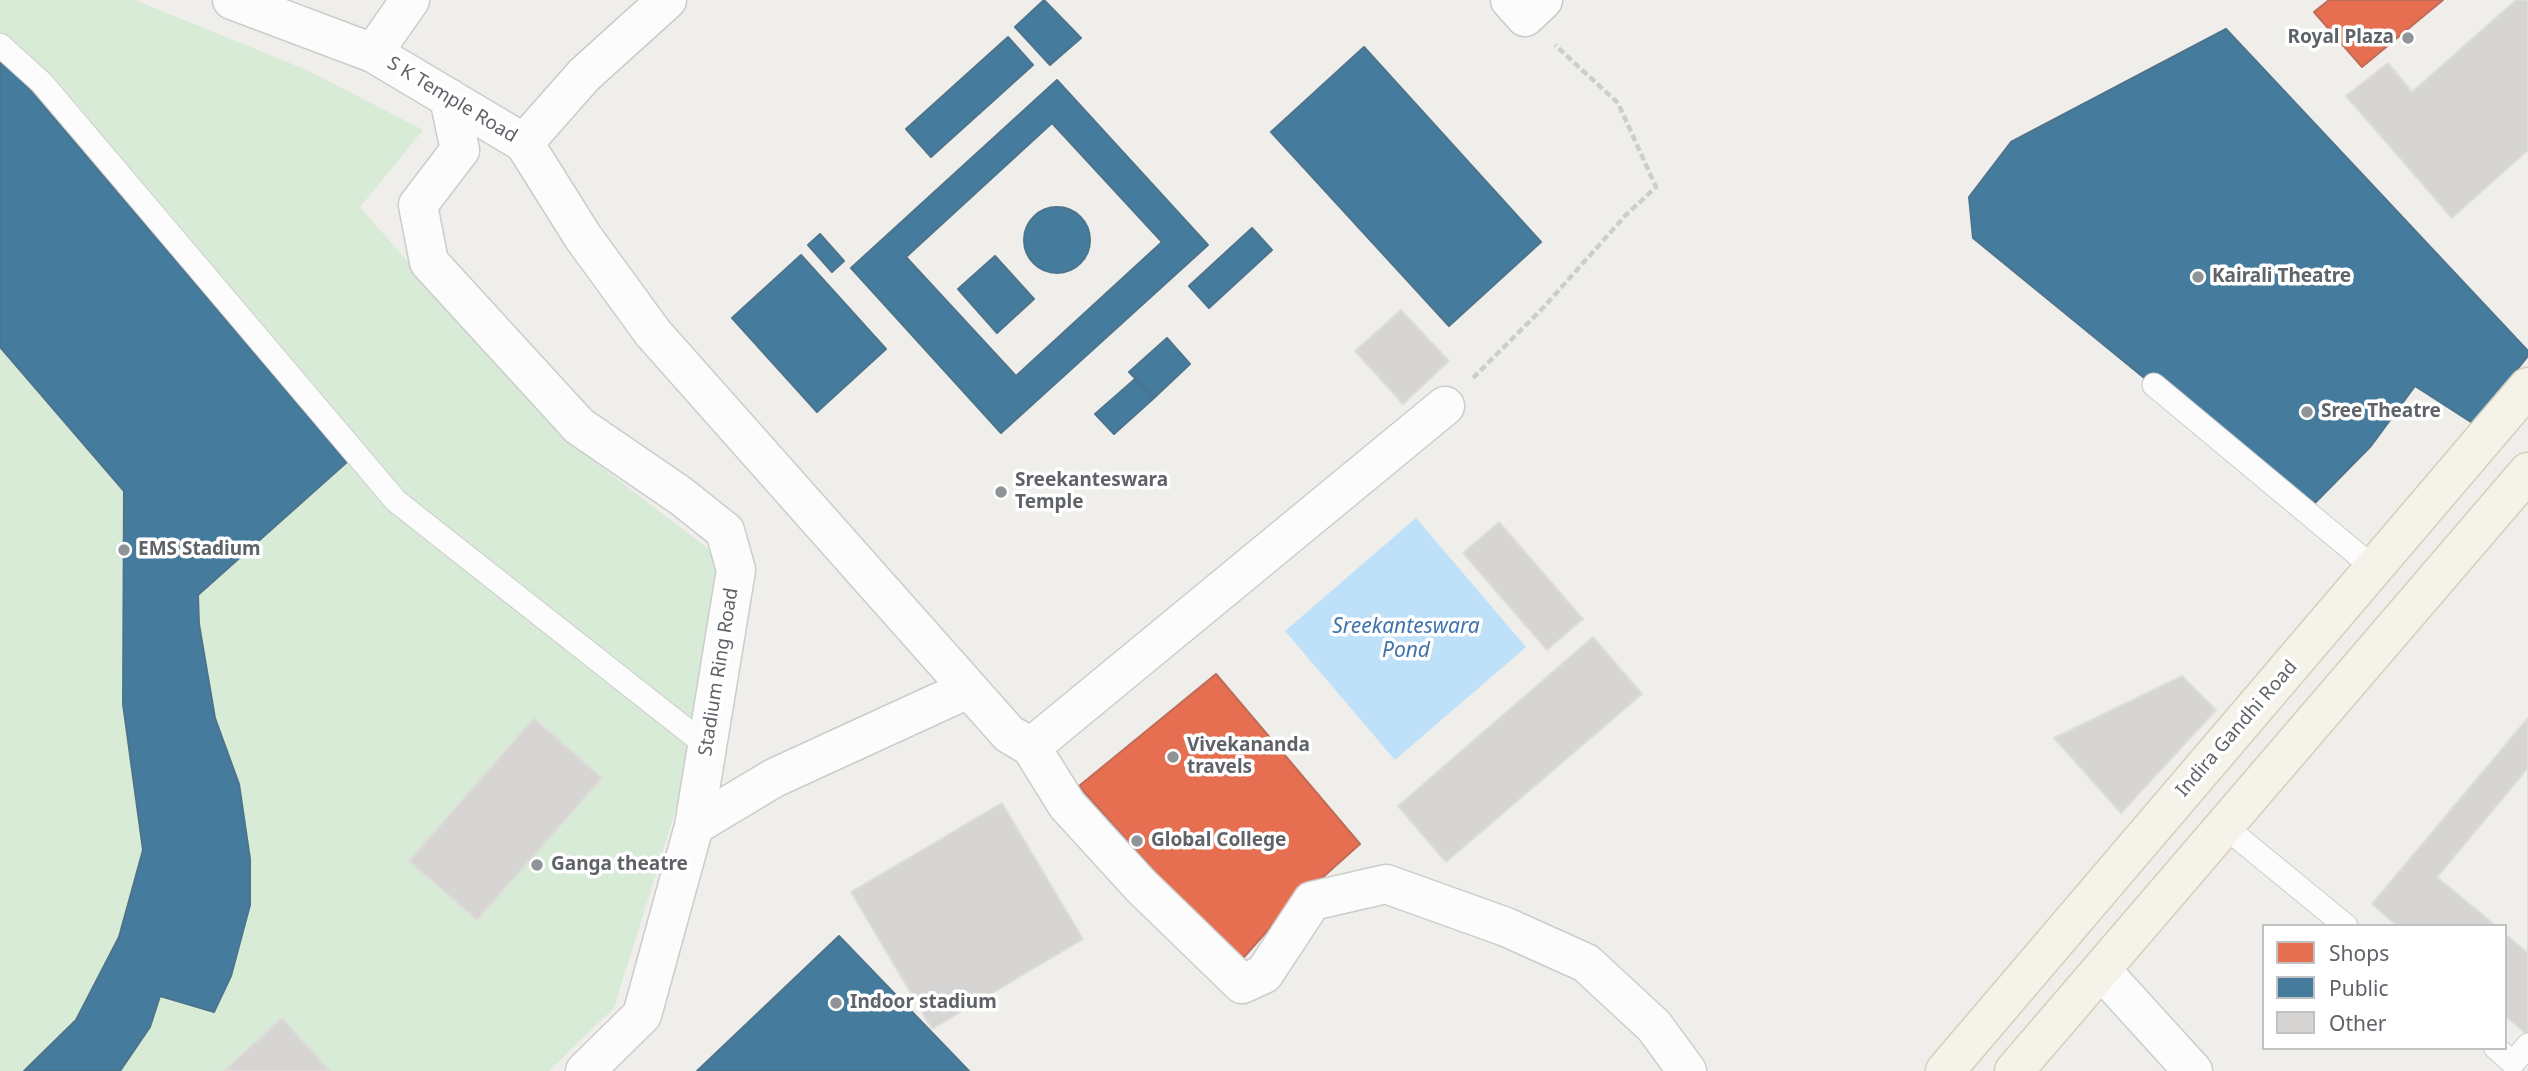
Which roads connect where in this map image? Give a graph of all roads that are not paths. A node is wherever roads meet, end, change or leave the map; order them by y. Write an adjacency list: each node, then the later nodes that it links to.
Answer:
1 (232, 0): 5 (street, S K Temple Road)
2 (410, 0): 5 (street)
3 (667, 0): 7 (street, S K Temple Road)
4 (0, 45): 14 (lane)
5 (373, 53): 6 (street, S K Temple Road)
6 (449, 99): 7 (street, S K Temple Road); 14 (street, Stadium Ring Road)
7 (524, 143): 13 (street)
8 (2154, 385): 12 (lane)
9 (2528, 387): 12 (main road, Indira Gandhi Road)
10 (1445, 406): 15 (street)
11 (2528, 472): 17 (main road)
12 (2375, 569): 24 (main road, Indira Gandhi Road)
13 (968, 688): 15 (street); 16 (street)
14 (707, 746): 16 (street, Stadium Ring Road)
15 (1031, 747): 23 (street)
16 (694, 826): 22 (street, Stadium Ring Road)
17 (2224, 826): 18 (lane); 19 (main road)
18 (2344, 924)
19 (2102, 971): 25 (main road); 26 (street)
20 (2528, 1045): 21 (lane)
21 (2498, 1050)
22 (585, 1071)
23 (1687, 1071)
24 (1945, 1071)
25 (2014, 1071)
26 (2193, 1071)

